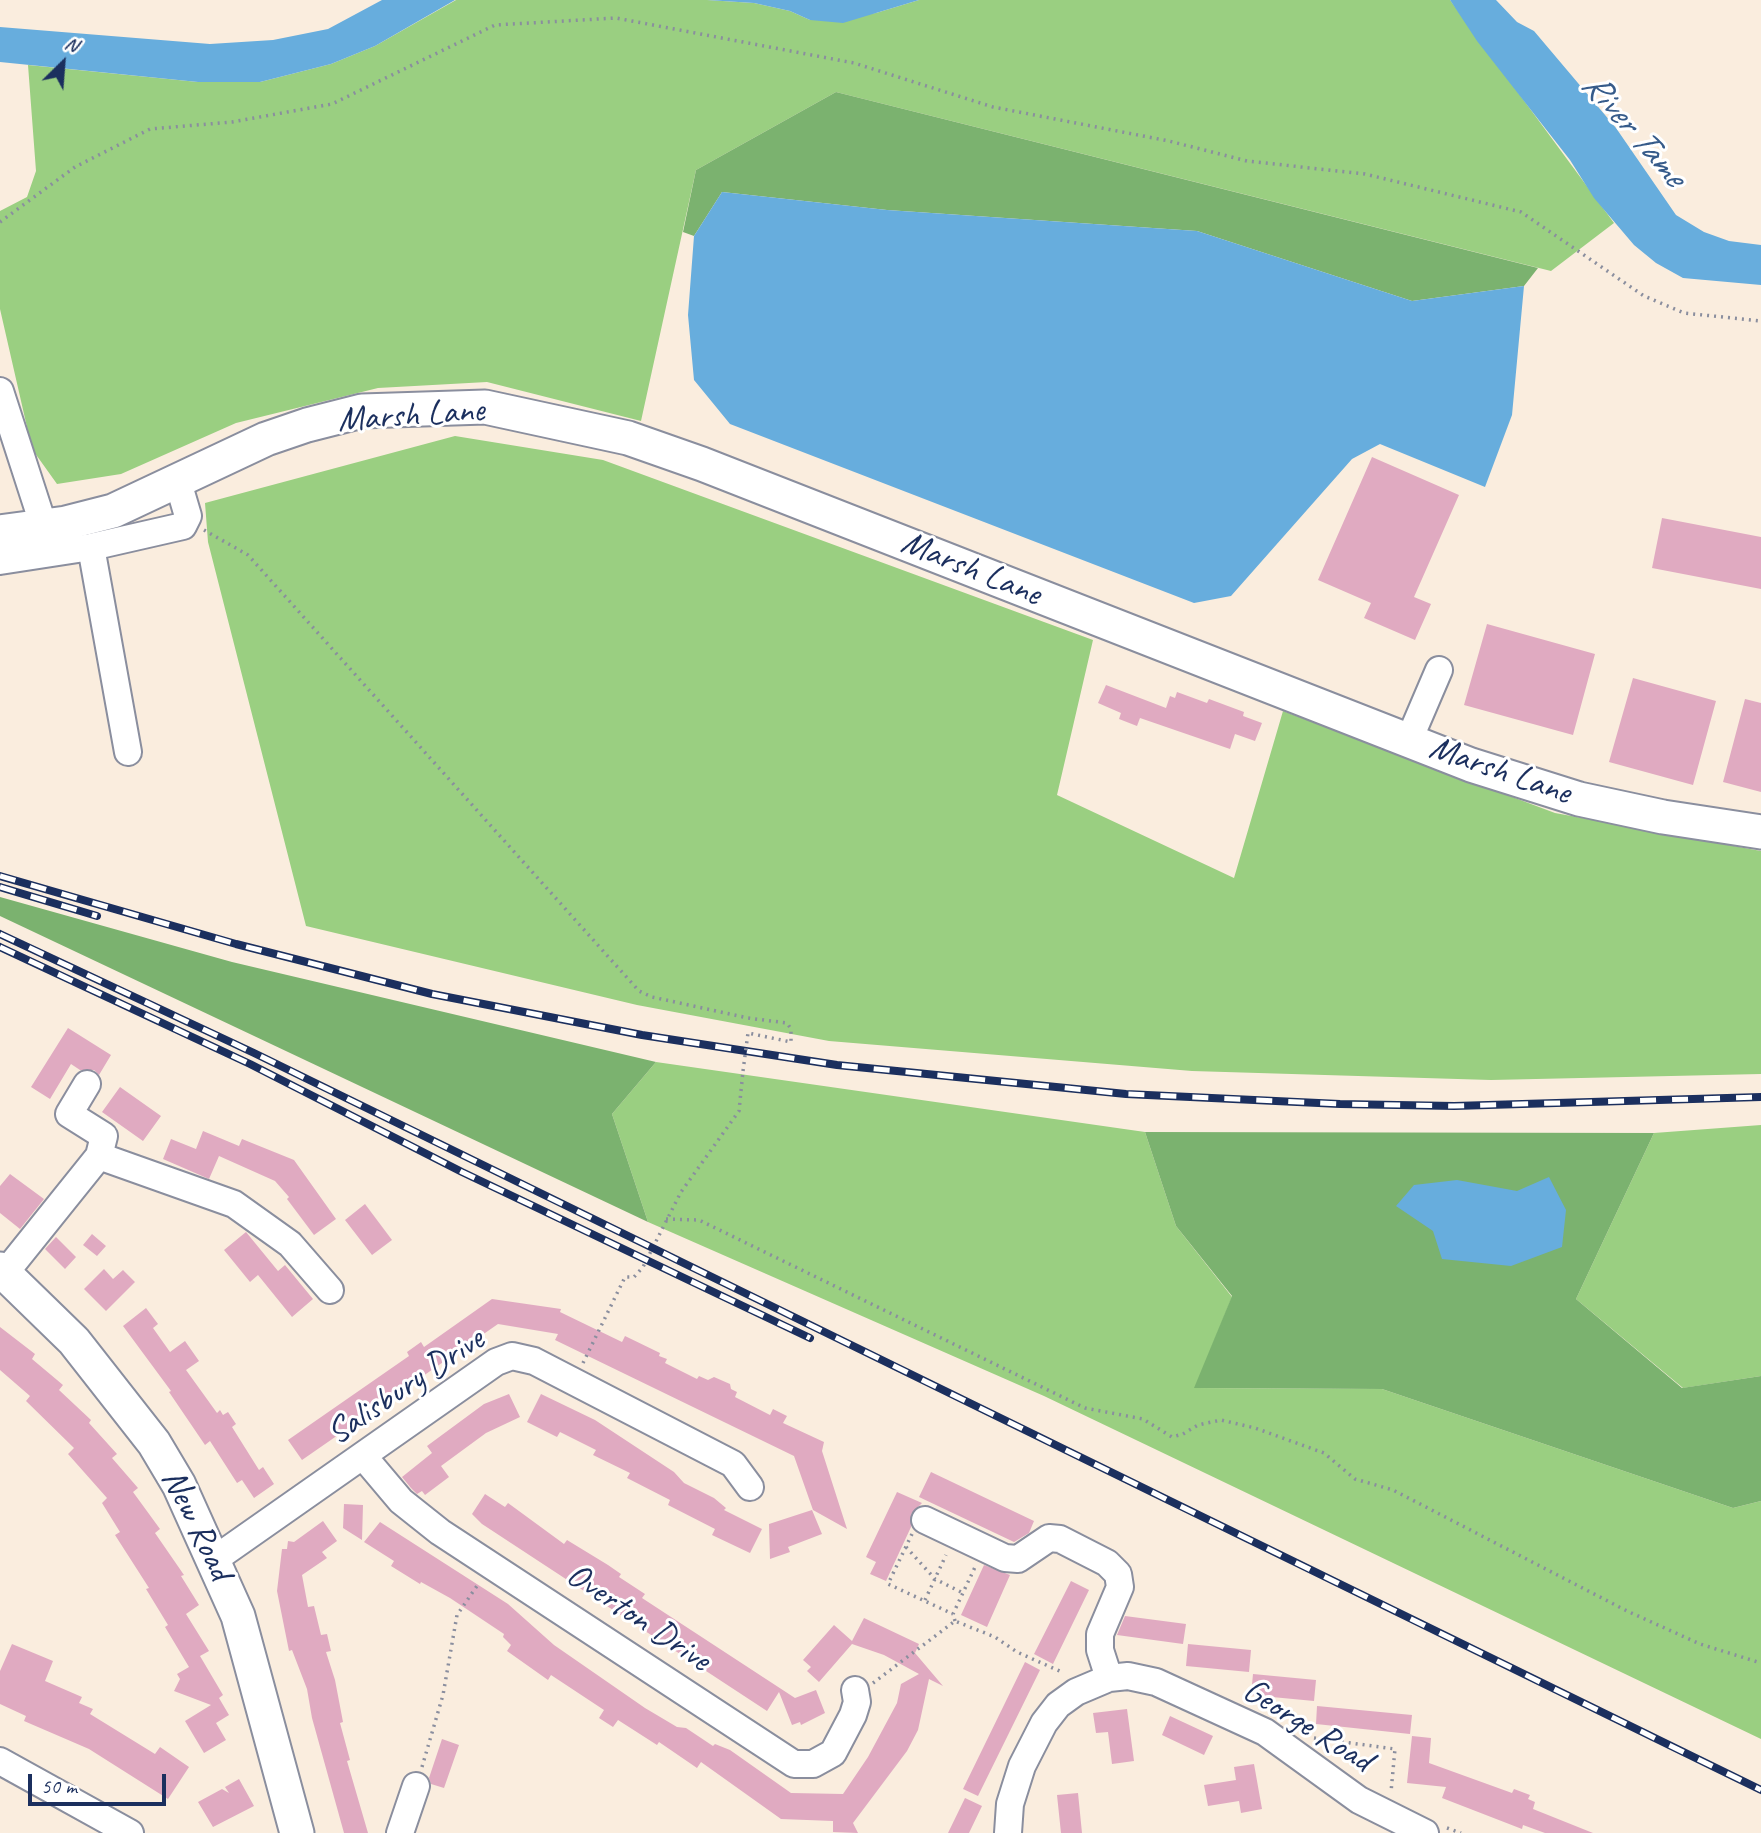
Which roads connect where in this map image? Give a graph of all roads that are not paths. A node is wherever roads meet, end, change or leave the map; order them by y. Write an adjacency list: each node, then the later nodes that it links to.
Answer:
1 (1, 397): 3 (street)
2 (177, 482): 3 (main road, Marsh Lane); 5 (street); 8 (main road, Marsh Lane)
3 (44, 527): 4 (main road, Marsh Lane)
4 (0, 533)
5 (91, 547): 6 (street); 9 (street)
6 (0, 561)
7 (1439, 670): 8 (street)
8 (1409, 740): 10 (main road, Marsh Lane)
9 (128, 752)
10 (1761, 832)
11 (87, 1084): 12 (street)
12 (99, 1156): 13 (street); 14 (street)
13 (2, 1271): 18 (main road, New Road)
14 (330, 1290)
15 (363, 1456): 16 (street, Salisbury Drive); 18 (street, Salisbury Drive); 20 (street, Overton Drive)
16 (750, 1487)
17 (925, 1520): 19 (street)
18 (215, 1559): 25 (main road, New Road)
19 (1100, 1681): 23 (street, George Road); 27 (street)
20 (855, 1690)
21 (0, 1761): 24 (street)
22 (416, 1786): 26 (street)
23 (1432, 1829)
24 (130, 1833)
25 (297, 1833)
26 (400, 1833)
27 (1008, 1833)

